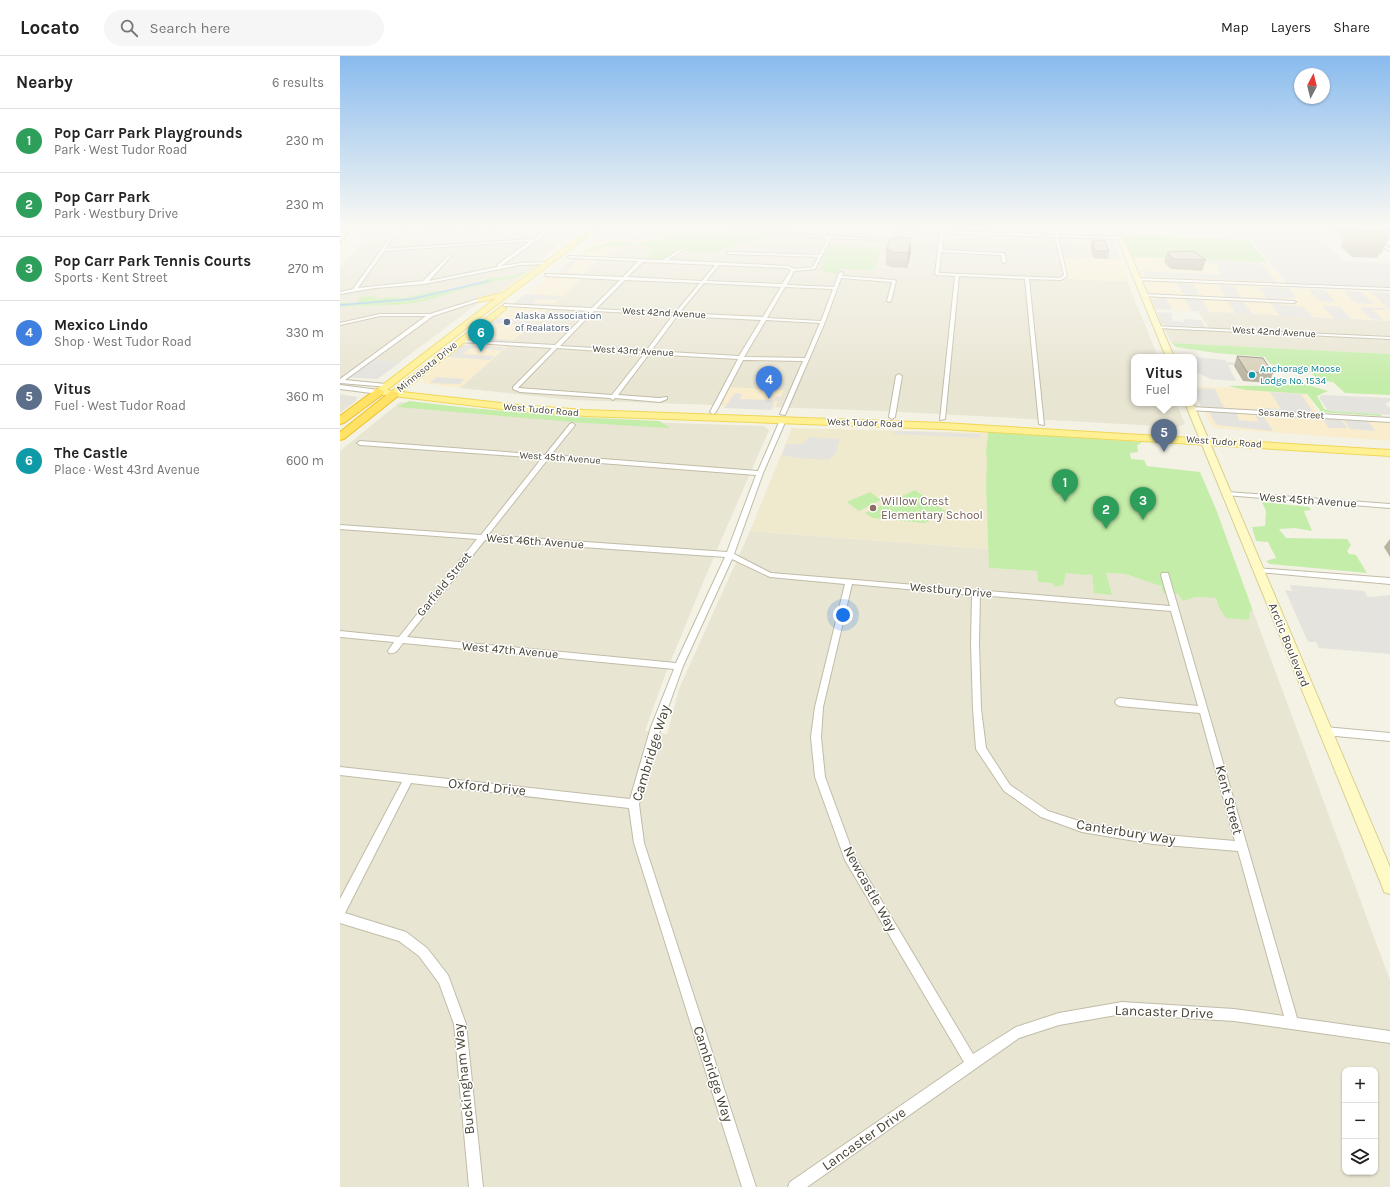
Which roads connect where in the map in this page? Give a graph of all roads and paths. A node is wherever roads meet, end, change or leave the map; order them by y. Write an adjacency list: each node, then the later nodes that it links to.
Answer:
1 (1027, 277): 59 (street)
2 (364, 278): 20 (street)
3 (429, 278): 17 (street)
4 (449, 278): 17 (street)
5 (529, 278): 23 (main road, Minnesota Drive)
6 (618, 278): 7 (street)
7 (624, 278): 16 (street); 31 (street)
8 (707, 278): 16 (street)
9 (788, 278): 18 (street)
10 (839, 278): 19 (street, Cambridge Way)
11 (870, 278): 27 (street, Cambridge Way)
12 (957, 278): 56 (street)
13 (1040, 278): 14 (street)
14 (1063, 278)
15 (1137, 279): 21 (street); 24 (main road)
16 (703, 282): 18 (street); 32 (street)
17 (424, 283): 20 (street)
18 (784, 285): 19 (street); 34 (street)
19 (836, 288): 35 (street, Cambridge Way)
20 (356, 289): 22 (street)
21 (1390, 289)
22 (340, 293)
23 (508, 293): 26 (main road); 29 (main road, Minnesota Drive)
24 (1144, 295): 28 (street); 37 (main road)
25 (517, 296): 30 (main road, Minnesota Drive)
26 (480, 300): 29 (main road); 33 (street)
27 (889, 301)
28 (1294, 302)
29 (491, 305): 48 (main road, Minnesota Drive)
30 (506, 305): 31 (street, West 42nd Avenue); 39 (main road, Minnesota Drive)
31 (592, 310): 32 (street, West 42nd Avenue); 40 (street)
32 (676, 314): 34 (street, West 42nd Avenue); 41 (street)
33 (431, 315): 36 (street); 46 (street)
34 (765, 319): 35 (street, West 42nd Avenue); 43 (street)
35 (823, 322): 44 (street, Cambridge Way)
36 (340, 324)
37 (1157, 327): 38 (street, West 42nd Avenue); 42 (main road)
38 (1390, 338)
39 (460, 341): 40 (street, West 43rd Avenue); 49 (main road, Minnesota Drive)
40 (555, 347): 41 (street, West 43rd Avenue); 50 (street)
41 (647, 352): 43 (street, West 43rd Avenue); 50 (street)
42 (1169, 354)
43 (741, 358): 44 (street, West 43rd Avenue); 53 (street)
44 (805, 360): 54 (street, Cambridge Way)
45 (899, 376): 55 (street)
46 (340, 381): 48 (street, West Tudor Road)
47 (340, 387): 48 (street, West Tudor Road)
48 (382, 389): 49 (main road, West Tudor Road); 58 (highway, Minnesota Drive)
49 (398, 391): 53 (main road, West Tudor Road); 61 (highway, Minnesota Drive)
50 (613, 398): 51 (street)
51 (665, 398)
52 (1190, 406): 57 (street, Sesame Street); 62 (main road, Arctic Boulevard)
53 (713, 415): 54 (main road, West Tudor Road)
54 (783, 417): 55 (main road, West Tudor Road); 62 (main road, West Tudor Road); 67 (street, Cambridge Way)
55 (892, 417): 56 (main road, West Tudor Road)
56 (942, 419): 59 (main road, West Tudor Road)
57 (1390, 420)
58 (340, 421)
59 (1042, 424): 62 (main road, West Tudor Road)
60 (572, 425): 66 (street, Garfield Street)
61 (340, 437)
62 (1203, 437): 64 (main road, West Tudor Road); 65 (main road, West Tudor Road); 68 (main road, Arctic Boulevard)
63 (360, 443): 66 (street, West 45th Avenue)
64 (1390, 445)
65 (1390, 453)
66 (546, 458): 67 (street, West 45th Avenue); 71 (street, Garfield Street)
67 (760, 472): 72 (street, Cambridge Way)
68 (1227, 494): 69 (street, West 45th Avenue); 73 (main road, Arctic Boulevard)
69 (1390, 506)
70 (340, 527): 71 (street, West 46th Avenue)
71 (482, 537): 72 (street, West 46th Avenue); 80 (street, Garfield Street)
72 (730, 555): 75 (street, Westbury Drive); 82 (street, Cambridge Way)
73 (1258, 570): 76 (street); 85 (main road, Arctic Boulevard)
74 (1166, 575): 78 (street, Kent Street)
75 (849, 581): 77 (street, Westbury Drive); 96 (street, Newcastle Way)
76 (1390, 581)
77 (976, 592): 78 (street, Westbury Drive); 90 (street, Canterbury Way)
78 (1176, 609): 84 (street, Kent Street)
79 (340, 634): 80 (street, West 47th Avenue)
80 (400, 640): 81 (street, Garfield Street); 82 (street, West 47th Avenue)
81 (392, 651)
82 (680, 666): 89 (street, Cambridge Way)
83 (1119, 702): 84 (street)
84 (1204, 710): 90 (street, Kent Street)
85 (1325, 731): 86 (street); 91 (main road, Arctic Boulevard)
86 (1390, 737)
87 (340, 771): 88 (street, Oxford Drive)
88 (409, 778): 89 (street, Oxford Drive); 92 (street)
89 (634, 804): 98 (street, Cambridge Way)
90 (1241, 846): 94 (street, Kent Street)
91 (1390, 886)
92 (340, 910)
93 (340, 916): 97 (street, Buckingham Way)
94 (1293, 1024): 95 (street, Lancaster Drive); 96 (street, Lancaster Drive)
95 (1390, 1037)
96 (972, 1064): 99 (street, Lancaster Drive)
97 (476, 1187)
98 (749, 1187)
99 (795, 1187)

